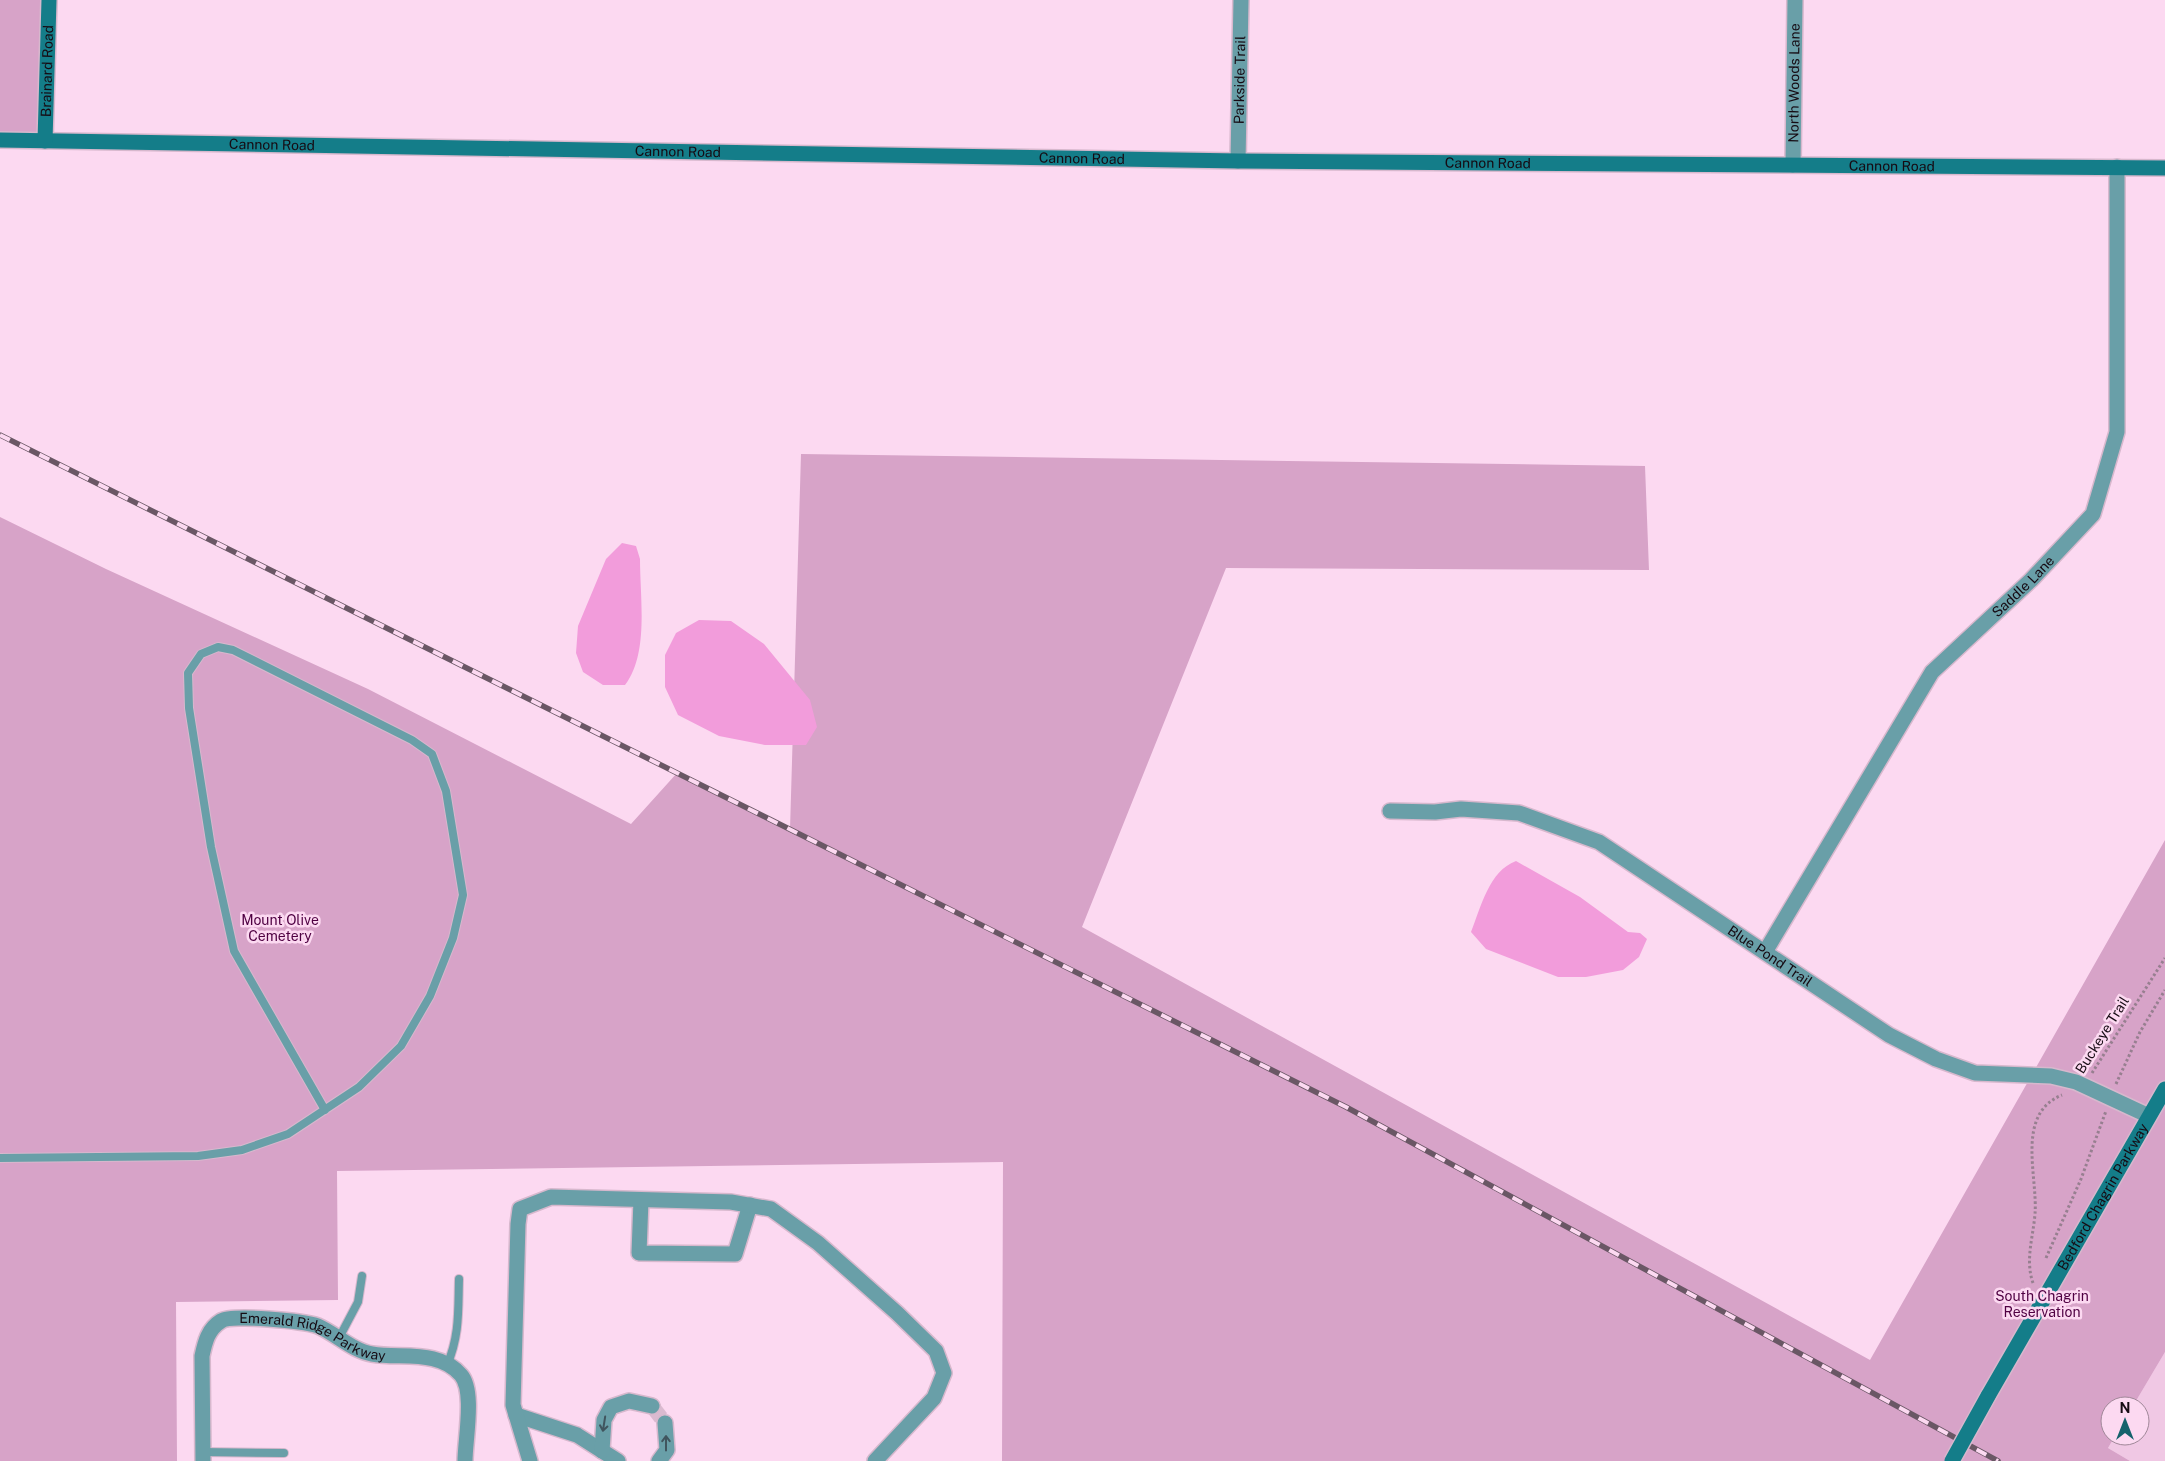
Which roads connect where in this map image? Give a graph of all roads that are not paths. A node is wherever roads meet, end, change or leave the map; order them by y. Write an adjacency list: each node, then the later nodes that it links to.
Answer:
1 (49, 0): 5 (main road, Brainard Road)
2 (1240, 0): 6 (street, Parkside Trail)
3 (1795, 0): 7 (street, North Woods Lane)
4 (0, 140): 5 (main road, Cannon Road)
5 (44, 141): 6 (main road, Cannon Road)
6 (1238, 160): 7 (main road, Cannon Road)
7 (1793, 165): 8 (main road, Cannon Road)
8 (2117, 168): 9 (main road, Cannon Road); 11 (street, Saddle Lane)
9 (2165, 168)
10 (1390, 811): 11 (street, Blue Pond Trail)
11 (1765, 952): 14 (street, Blue Pond Trail)
12 (2165, 1089): 14 (main road, Bedford Chagrin Parkway)
13 (325, 1110): 13 (lane); 15 (lane)
14 (2150, 1116): 33 (main road, Bedford Chagrin Parkway, bridge)
15 (0, 1158)
16 (641, 1200): 17 (street); 17 (street); 23 (street)
17 (750, 1205): 32 (street)
18 (362, 1276): 20 (lane)
19 (459, 1278): 21 (lane)
20 (339, 1338): 21 (street, Emerald Ridge Parkway); 27 (street, Emerald Ridge Parkway)
21 (447, 1365): 28 (street, Emerald Ridge Parkway)
22 (652, 1406): 25 (street, one-way to 25)
23 (516, 1415): 25 (street); 29 (street)
24 (665, 1422): 31 (street, one-way to 24)
25 (602, 1451): 30 (street)
26 (284, 1453): 27 (lane)
27 (203, 1456)
28 (465, 1461)
29 (530, 1461)
30 (618, 1461)
31 (659, 1461)
32 (875, 1461)
33 (1952, 1461)

